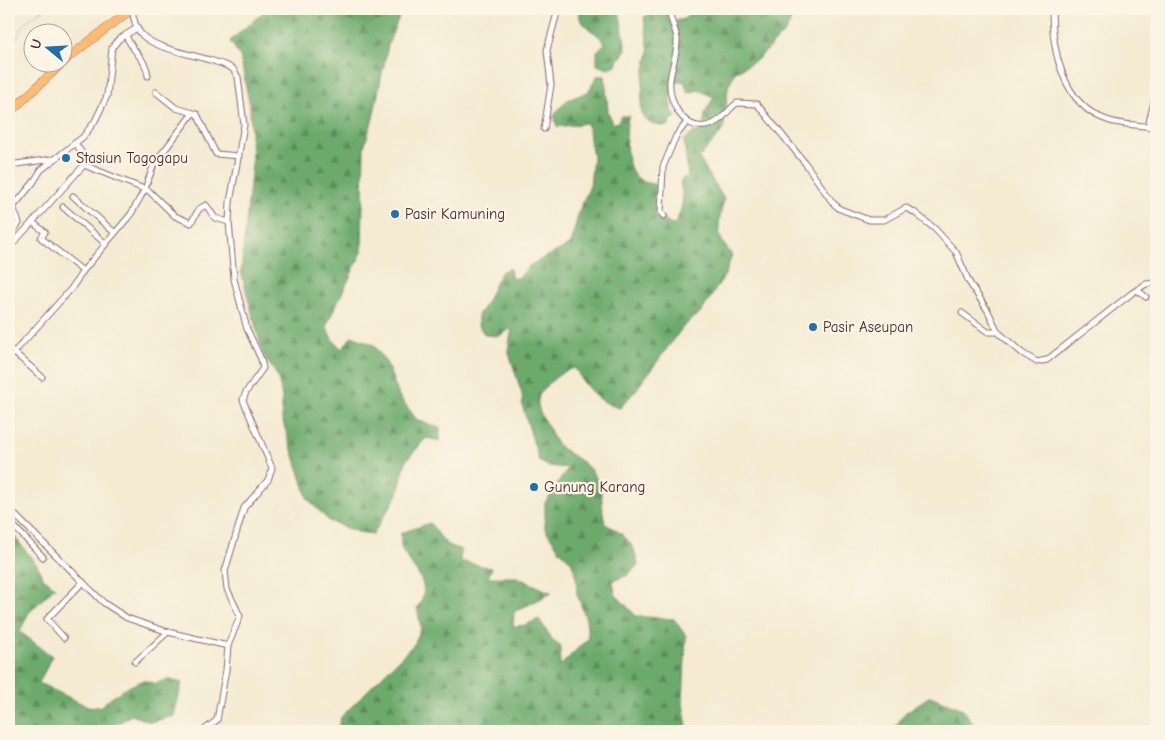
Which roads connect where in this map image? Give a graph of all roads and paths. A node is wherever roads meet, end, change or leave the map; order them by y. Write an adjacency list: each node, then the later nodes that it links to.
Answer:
1 (132, 9): 5 (street); 10 (highway)
2 (558, 9): 15 (street)
3 (670, 9): 12 (street)
4 (1052, 9): 13 (street)
5 (137, 28): 6 (street); 17 (street)
6 (126, 35): 7 (street); 16 (street)
7 (148, 76)
8 (156, 92): 11 (street)
9 (1155, 98): 13 (street)
10 (9, 113)
11 (193, 113): 17 (street); 21 (street)
12 (687, 122): 24 (street); 36 (street)
13 (1148, 126): 14 (street)
14 (1156, 128)
15 (544, 129)
16 (76, 143): 18 (street); 20 (street)
17 (239, 156): 26 (street)
18 (55, 159): 19 (street); 28 (street)
19 (16, 164)
20 (84, 165): 21 (street); 25 (street)
21 (145, 189): 26 (street); 27 (street)
22 (73, 196): 27 (street)
23 (63, 207): 29 (street)
24 (664, 216)
25 (32, 222): 30 (street); 31 (street)
26 (228, 222): 47 (street)
27 (115, 233): 29 (street)
28 (9, 239)
29 (106, 244): 31 (street)
30 (9, 248)
31 (83, 271): 38 (street)
32 (1156, 283): 33 (street)
33 (1137, 290): 34 (street); 36 (street)
34 (1146, 297)
35 (962, 313): 36 (street)
36 (998, 332)
37 (9, 348): 38 (street)
38 (14, 353): 39 (street); 40 (street)
39 (9, 358)
40 (42, 377)
41 (9, 509): 44 (street)
42 (9, 521): 43 (street)
43 (43, 557)
44 (83, 582): 45 (street); 46 (street)
45 (168, 632): 47 (street); 48 (street)
46 (64, 638)
47 (228, 646): 49 (street)
48 (135, 662)
49 (203, 731)

